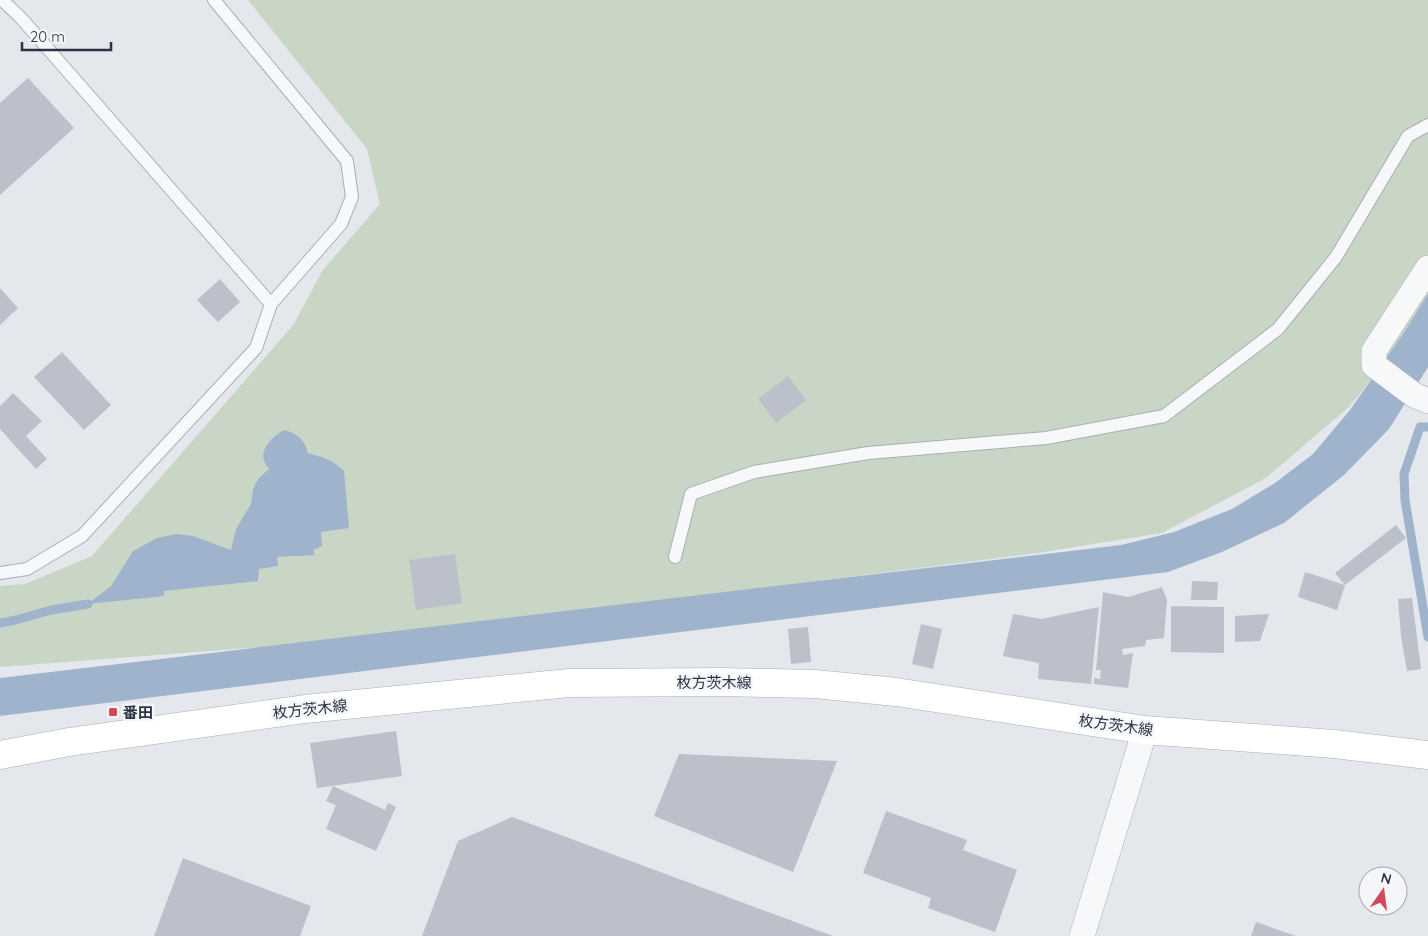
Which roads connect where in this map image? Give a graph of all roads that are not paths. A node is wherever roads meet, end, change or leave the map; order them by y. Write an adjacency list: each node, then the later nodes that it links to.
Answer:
1 (2, 0): 5 (lane)
2 (214, 0): 5 (lane)
3 (1428, 125): 7 (lane)
4 (1428, 268): 6 (street)
5 (271, 304): 8 (lane)
6 (1421, 398)
7 (675, 556)
8 (0, 573)
9 (1145, 730): 10 (main road, 枚方茨木線); 11 (main road, 枚方茨木線); 12 (street)
10 (1428, 754)
11 (0, 755)
12 (1082, 936)

